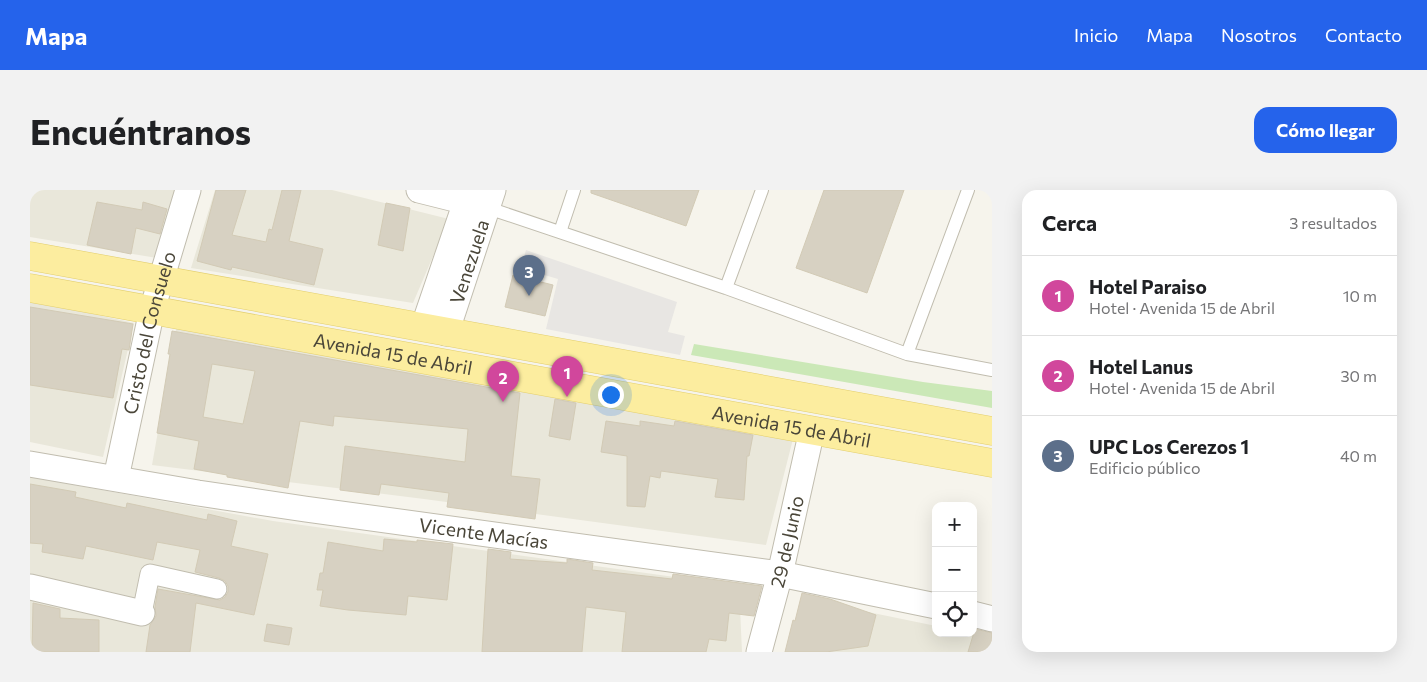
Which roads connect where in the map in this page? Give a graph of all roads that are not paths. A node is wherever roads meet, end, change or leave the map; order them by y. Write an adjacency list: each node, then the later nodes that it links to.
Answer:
1 (188, 190): 9 (street, Cristo del Consuelo)
2 (419, 190): 6 (street)
3 (574, 190): 7 (lane)
4 (762, 190): 11 (lane)
5 (968, 190): 14 (lane)
6 (479, 197): 7 (lane); 13 (street, Venezuela)
7 (560, 232): 11 (lane)
8 (30, 256): 9 (main road, Avenida 15 de Abril)
9 (160, 280): 12 (street, Cristo del Consuelo); 13 (main road, Avenida 15 de Abril)
10 (30, 288): 12 (main road, Avenida 15 de Abril)
11 (726, 288): 14 (lane)
12 (152, 310): 16 (main road, Avenida 15 de Abril); 20 (street, Cristo del Consuelo)
13 (434, 331): 17 (main road, Avenida 15 de Abril)
14 (907, 354): 15 (lane)
15 (992, 370)
16 (812, 430): 19 (main road, Avenida 15 de Abril); 21 (street, 29 de Junio)
17 (992, 431)
18 (30, 464): 20 (street, Vicente Macías)
19 (992, 464)
20 (116, 478): 21 (street, Vicente Macías)
21 (780, 574): 24 (street, Vicente Macías); 28 (street, 29 de Junio)
22 (30, 587): 25 (street)
23 (217, 588): 25 (street)
24 (932, 605)
25 (142, 613)
26 (977, 615): 27 (street)
27 (992, 619)
28 (759, 652)

